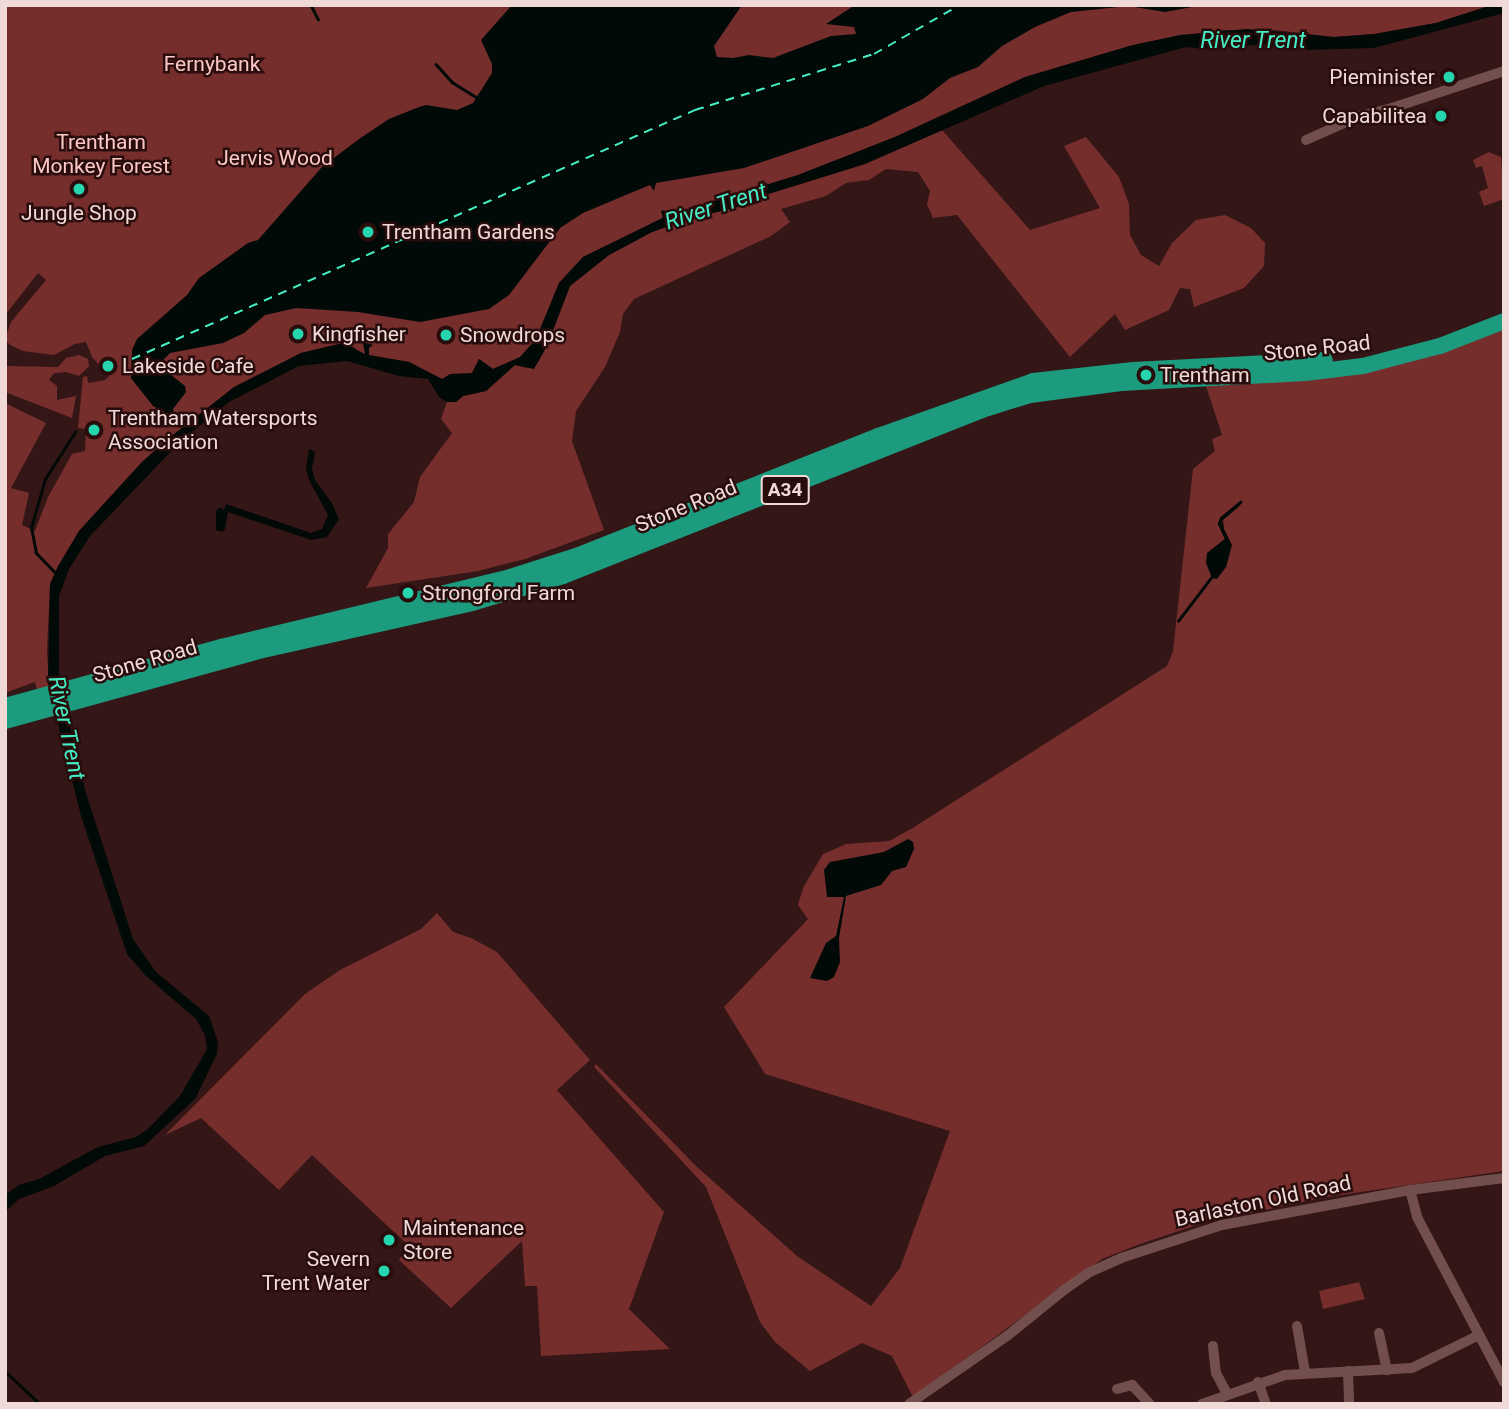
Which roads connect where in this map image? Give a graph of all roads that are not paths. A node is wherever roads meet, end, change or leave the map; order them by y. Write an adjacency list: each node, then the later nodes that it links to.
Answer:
1 (1504, 71): 2 (street)
2 (1306, 140)
3 (1504, 310): 5 (highway, Stone Road / A34)
4 (1504, 321): 5 (highway, Stone Road / A34)
5 (73, 696): 6 (highway, Stone Road / A34)
6 (44, 703): 7 (highway, Stone Road / A34); 8 (highway, Stone Road / A34)
7 (5, 706)
8 (5, 721)
9 (1504, 1178): 10 (street, Barlaston Old Road)
10 (1410, 1190): 12 (street); 22 (street, Barlaston Old Road)
11 (1295, 1332): 17 (street)
12 (1479, 1335): 15 (street); 18 (street)
13 (1378, 1339): 15 (street)
14 (1210, 1352): 21 (street)
15 (1387, 1370): 16 (street)
16 (1348, 1371): 17 (street); 26 (street)
17 (1305, 1372): 19 (street)
18 (1504, 1381)
19 (1258, 1382): 21 (street); 25 (street)
20 (1117, 1389): 23 (street)
21 (1227, 1394): 24 (street)
22 (909, 1404)
23 (1150, 1404)
24 (1202, 1404)
25 (1266, 1404)
26 (1349, 1404)

